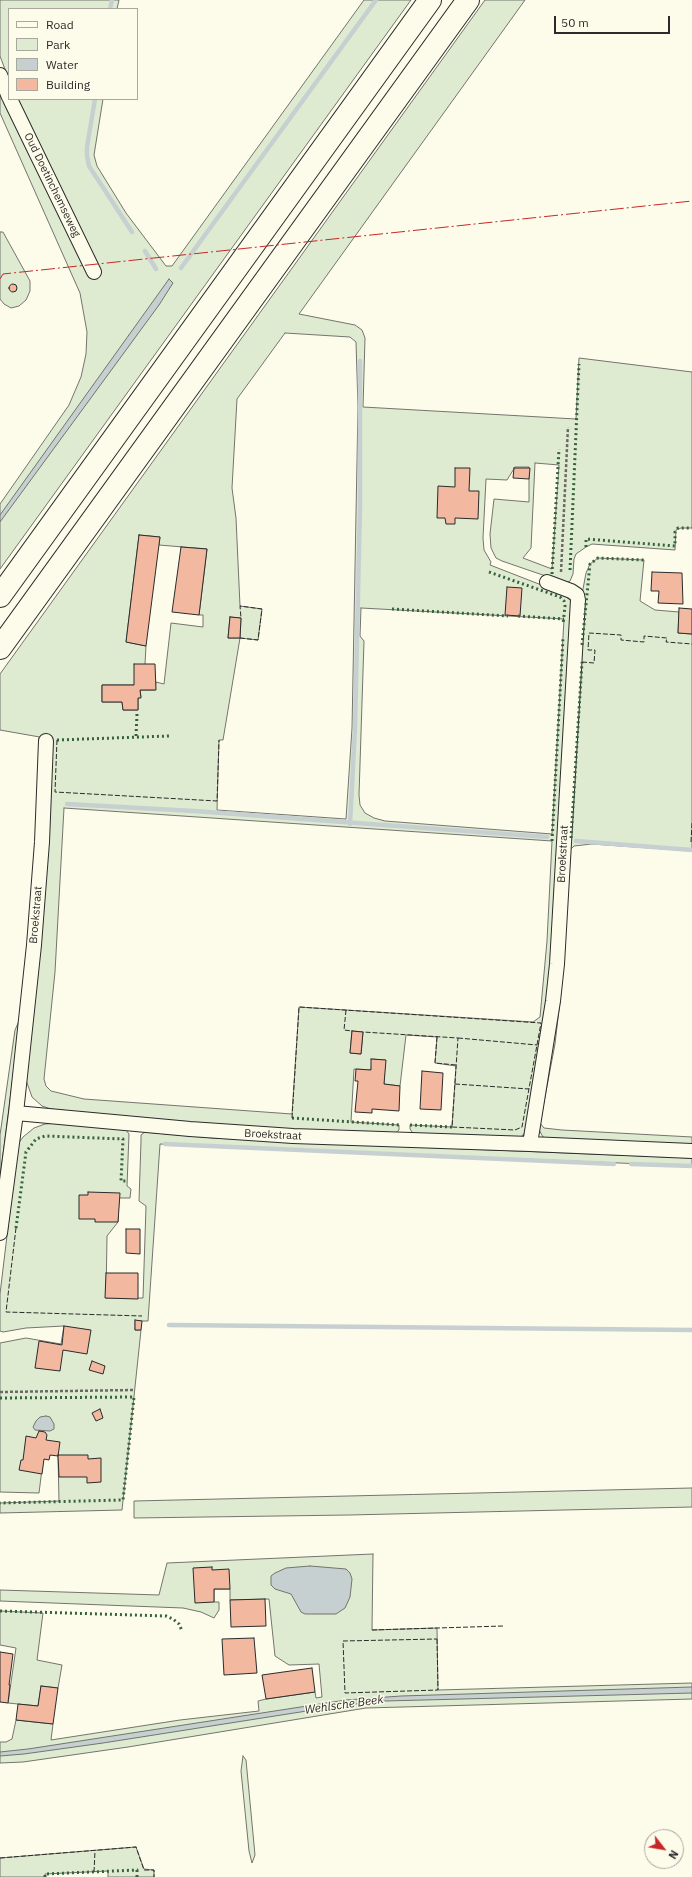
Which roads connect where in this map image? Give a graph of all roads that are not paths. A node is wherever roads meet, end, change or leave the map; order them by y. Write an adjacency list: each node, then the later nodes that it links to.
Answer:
1 (430, 0): 8 (highway)
2 (468, 0): 9 (highway)
3 (0, 75): 4 (street, Oud Doetinchemseweg)
4 (8, 95)
5 (10, 100): 6 (street, Oud Doetinchemseweg)
6 (94, 272)
7 (553, 585): 12 (street, Broekstraat)
8 (0, 596)
9 (0, 648)
10 (46, 741): 11 (street, Broekstraat)
11 (16, 1113): 12 (street, Broekstraat); 14 (street, Broekstraat)
12 (530, 1144): 13 (street, Broekstraat)
13 (692, 1151)
14 (0, 1233)

